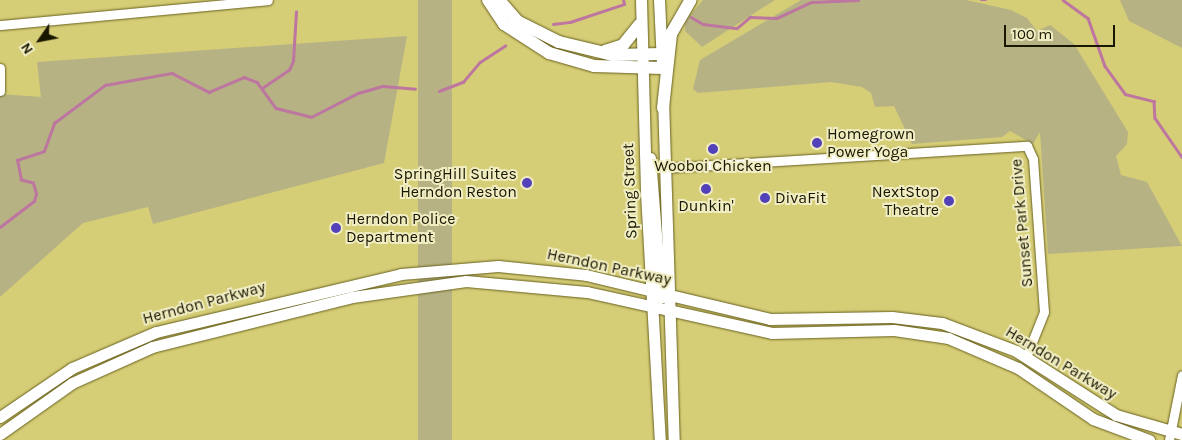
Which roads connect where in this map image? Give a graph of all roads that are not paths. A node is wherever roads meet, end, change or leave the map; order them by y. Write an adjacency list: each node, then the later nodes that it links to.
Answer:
1 (268, 0): 10 (street)
2 (481, 0): 9 (highway)
3 (488, 0): 9 (highway)
4 (499, 0): 12 (highway)
5 (508, 0): 12 (highway)
6 (641, 0): 11 (main road, Spring Street)
7 (659, 0): 14 (main road, Spring Street)
8 (692, 0): 20 (highway)
9 (495, 14): 17 (highway)
10 (0, 25)
11 (639, 25): 13 (highway); 15 (main road, Spring Street)
12 (533, 30): 13 (highway)
13 (592, 52): 15 (highway)
14 (661, 54): 15 (highway); 18 (main road, Spring Street)
15 (640, 55): 17 (main road, Spring Street)
16 (0, 68): 19 (street)
17 (642, 68): 18 (highway); 22 (main road, Spring Street)
18 (662, 68): 20 (main road, Spring Street)
19 (0, 90)
20 (663, 108): 21 (main road, Spring Street)
21 (664, 168): 22 (main road, Spring Street); 24 (street, Sunset Park Drive)
22 (661, 293): 23 (main road, Spring Street); 23 (main road, Spring Street); 24 (main road, Herndon Parkway); 26 (main road, Herndon Parkway)
23 (662, 309): 27 (main road, Herndon Parkway); 30 (main road, Spring Street); 31 (main road, Spring Street); 32 (main road, Herndon Parkway)
24 (1026, 357): 29 (main road, Herndon Parkway)
25 (1182, 375): 29 (street)
26 (0, 417)
27 (0, 434)
28 (1182, 434): 29 (main road, Herndon Parkway)
29 (1169, 436)
30 (660, 440)
31 (674, 440)
32 (1150, 440)

